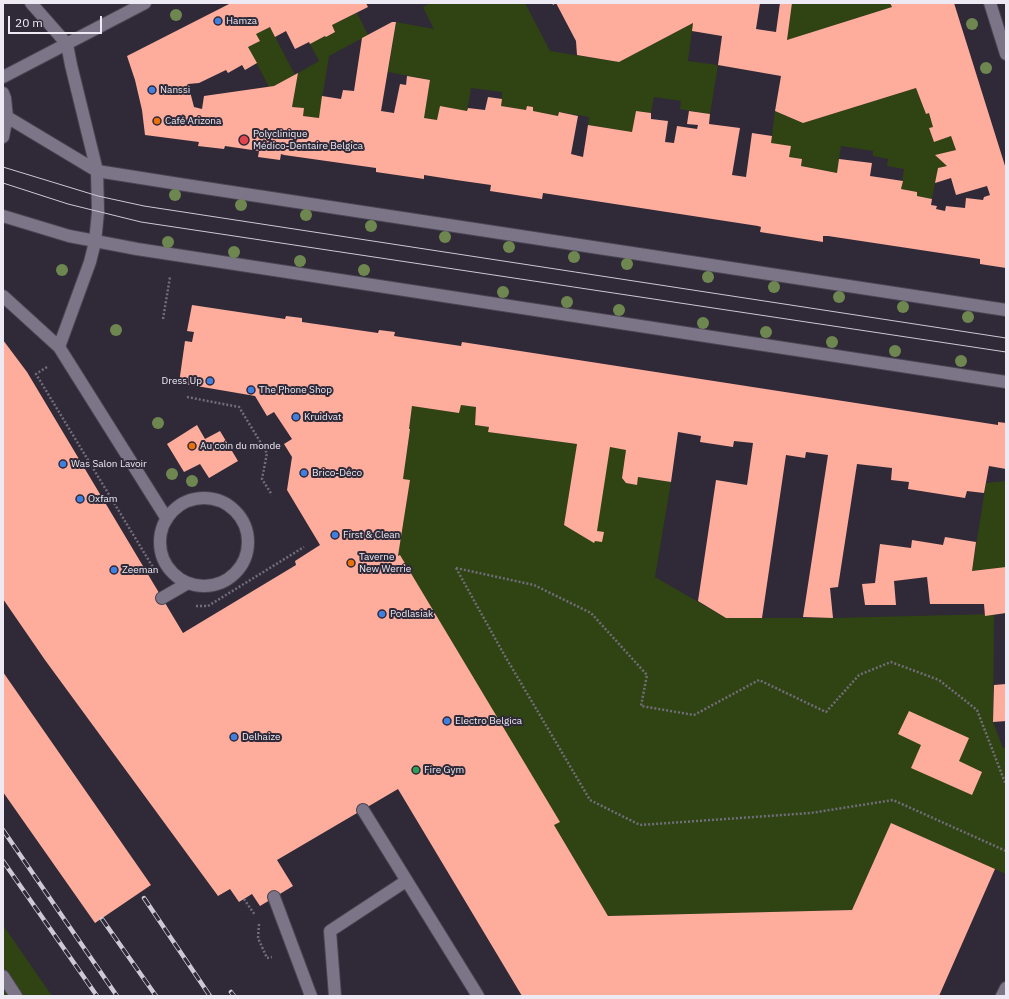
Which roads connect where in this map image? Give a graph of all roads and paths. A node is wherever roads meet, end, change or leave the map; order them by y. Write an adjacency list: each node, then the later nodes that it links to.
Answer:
1 (31, 3): 4 (street)
2 (145, 3): 4 (street)
3 (990, 3): 5 (street)
4 (67, 44): 6 (street); 10 (street)
5 (1006, 54)
6 (3, 77)
7 (3, 93): 8 (street)
8 (7, 117): 9 (street); 10 (street)
9 (3, 137)
10 (98, 171): 12 (street); 15 (street)
11 (3, 216): 12 (street)
12 (95, 242): 17 (street); 18 (street)
13 (171, 273): 16 (path)
14 (3, 296): 17 (street)
15 (1006, 310)
16 (163, 319)
17 (59, 347): 21 (street)
18 (1006, 382)
19 (187, 397): 20 (path)
20 (272, 495)
21 (167, 519): 22 (street); 22 (street)
22 (188, 583): 23 (street)
23 (162, 598)
24 (1006, 785): 26 (path)
25 (363, 810): 27 (street)
26 (1006, 851)
27 (406, 881): 33 (street); 36 (street)
28 (274, 897): 35 (street)
29 (244, 899): 30 (path)
30 (258, 938)
31 (3, 976): 34 (street)
32 (1006, 988): 38 (street)
33 (476, 993): 37 (street)
34 (16, 996)
35 (311, 996)
36 (335, 996)
37 (463, 996)
38 (1002, 996)

